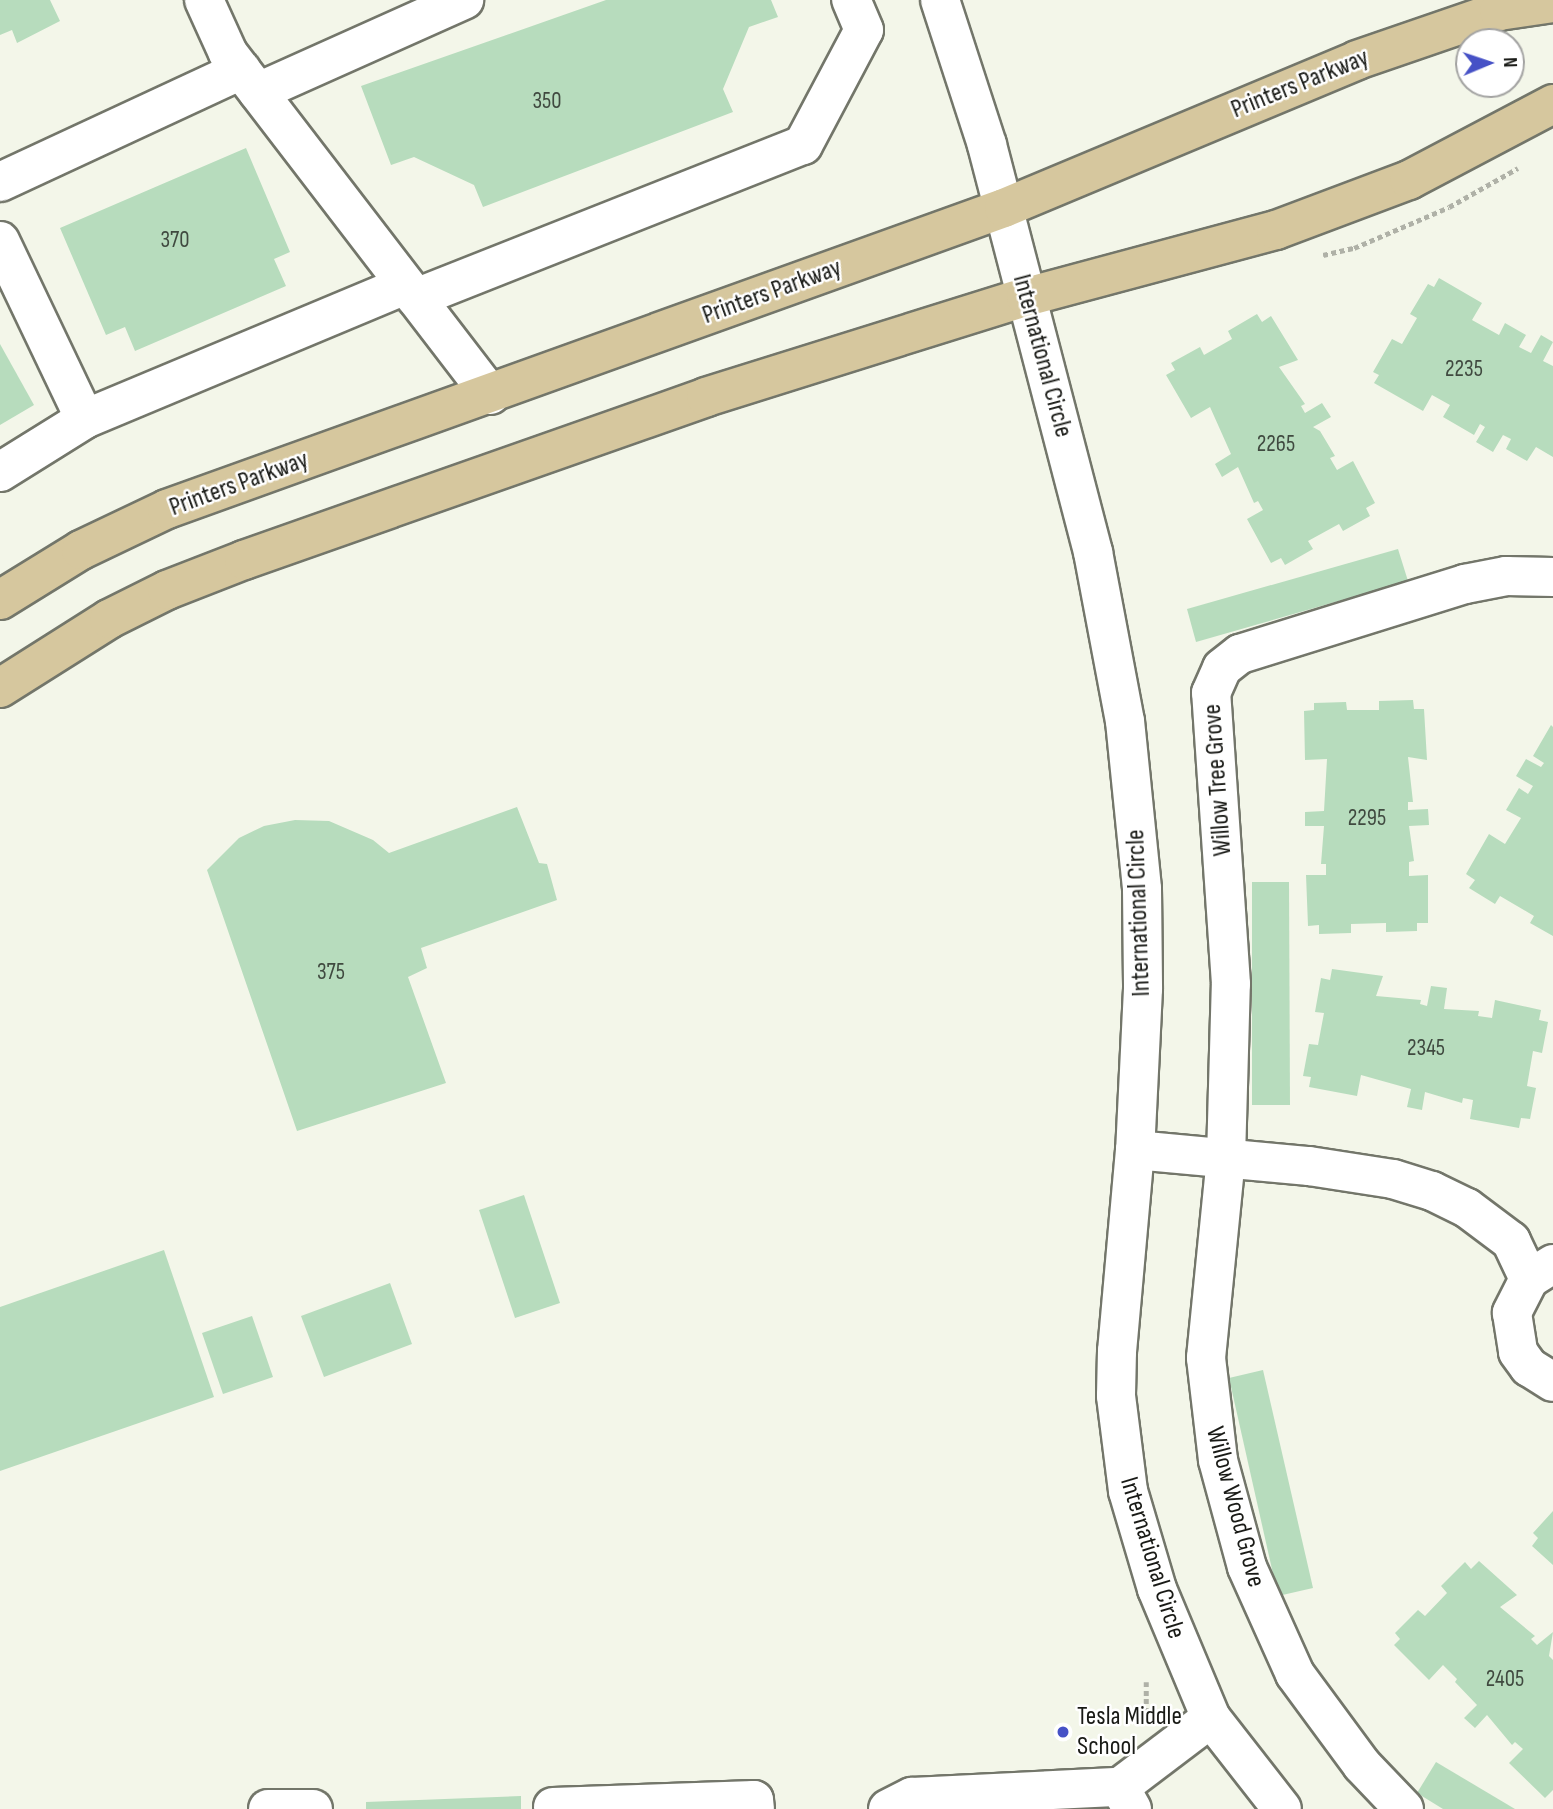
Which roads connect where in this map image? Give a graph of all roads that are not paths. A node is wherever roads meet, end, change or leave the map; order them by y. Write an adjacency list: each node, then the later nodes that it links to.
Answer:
1 (204, 0): 6 (street)
2 (464, 0): 6 (street)
3 (851, 0): 11 (street)
4 (940, 0): 9 (street, International Circle)
5 (1553, 3): 9 (main road, Printers Parkway)
6 (249, 81): 8 (street); 11 (street)
7 (1553, 104): 12 (main road)
8 (0, 182)
9 (1004, 208): 12 (street, International Circle); 13 (main road, Printers Parkway)
10 (0, 240): 14 (street)
11 (410, 291): 13 (street); 14 (street)
12 (1026, 297): 18 (main road); 19 (street, International Circle)
13 (490, 395): 17 (main road, Printers Parkway)
14 (85, 419): 15 (street)
15 (0, 472)
16 (1553, 577): 20 (street, Willow Tree Grove)
17 (0, 600)
18 (0, 688)
19 (1135, 1150): 20 (street); 23 (street, International Circle)
20 (1226, 1158): 21 (street); 31 (street, Willow Wood Grove)
21 (1541, 1271): 22 (street)
22 (1553, 1382)
23 (1211, 1718): 24 (street); 30 (street, International Circle)
24 (1126, 1798): 29 (street)
25 (553, 1807): 28 (street)
26 (268, 1809): 27 (street)
27 (313, 1809)
28 (755, 1809)
29 (888, 1809)
30 (1282, 1809)
31 (1404, 1809)

